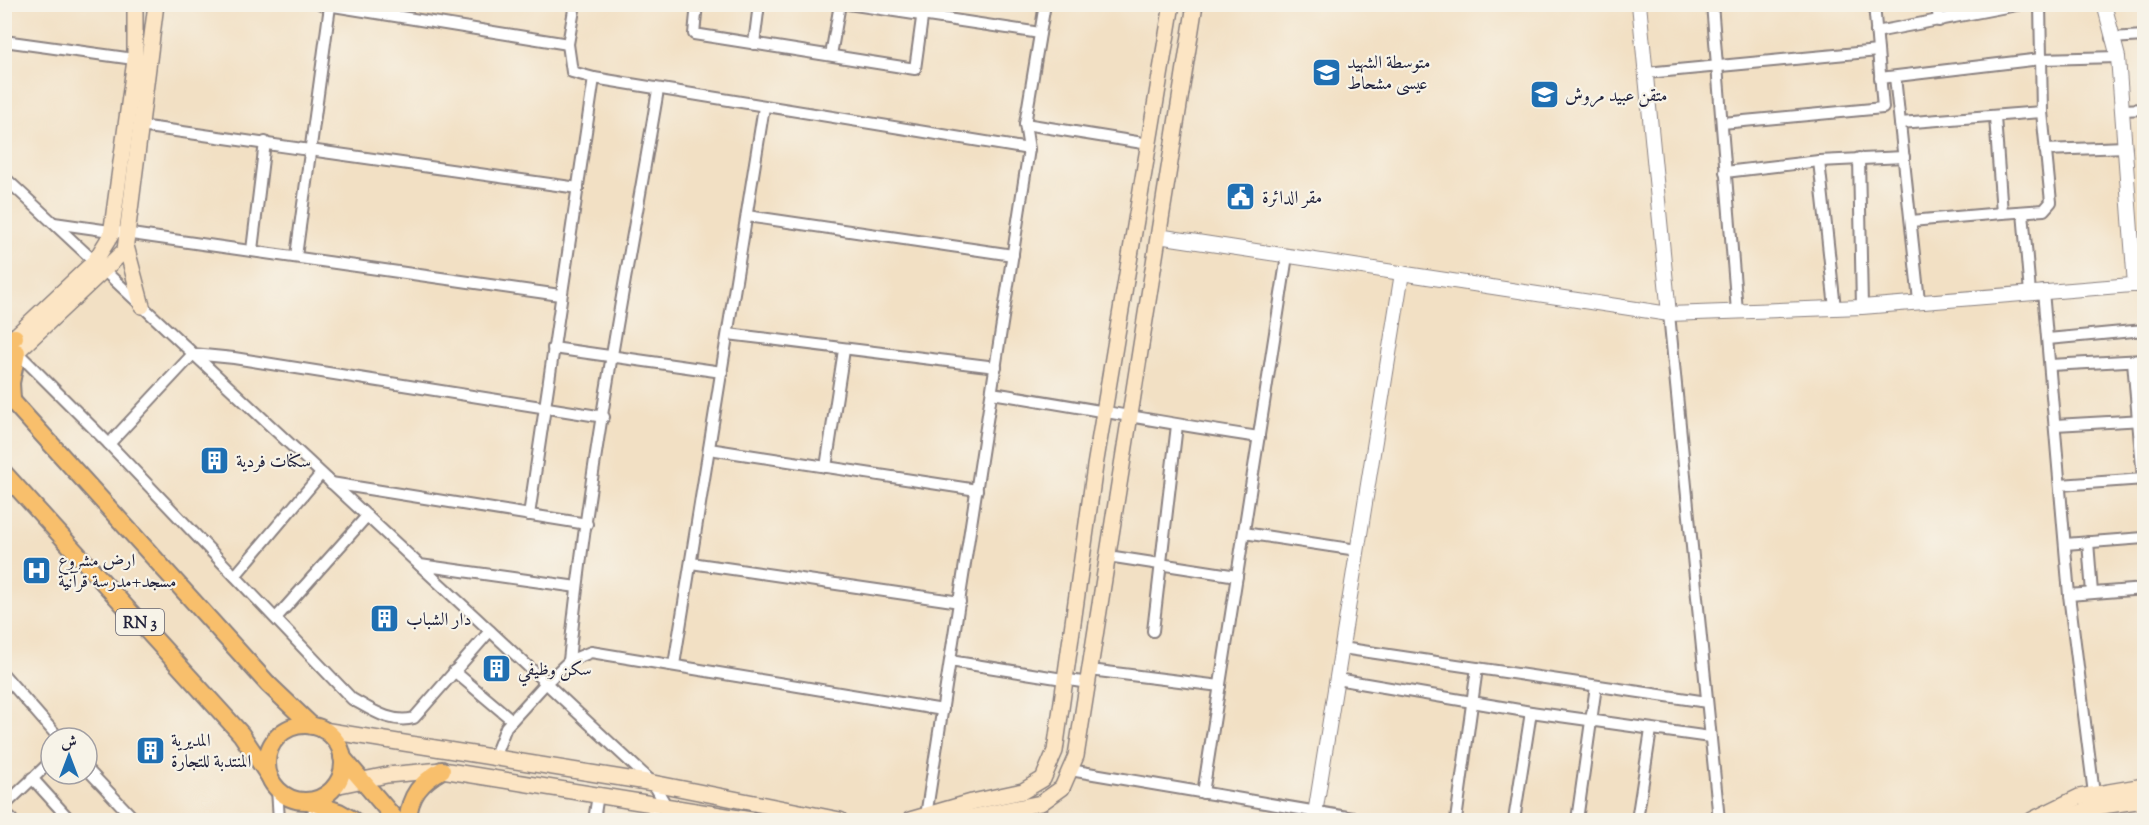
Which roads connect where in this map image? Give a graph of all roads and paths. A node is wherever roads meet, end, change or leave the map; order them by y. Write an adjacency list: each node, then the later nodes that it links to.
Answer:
1 (135, 4): 32 (main road)
2 (156, 4): 32 (main road)
3 (576, 4): 26 (street)
4 (697, 4): 27 (street)
5 (759, 4): 27 (street)
6 (840, 4): 29 (street)
7 (848, 4): 19 (street)
8 (1045, 4): 22 (street)
9 (1172, 4): 49 (main road)
10 (1195, 4): 66 (main road)
11 (1639, 4): 34 (street)
12 (1712, 4): 33 (street)
13 (1874, 4): 21 (street)
14 (1937, 4): 20 (street)
15 (2022, 4): 20 (street)
16 (2040, 4): 31 (street)
17 (2104, 4): 24 (street)
18 (326, 5): 26 (street); 51 (street)
19 (924, 10): 22 (street); 29 (street)
20 (1939, 21): 21 (street)
21 (1876, 32): 28 (street)
22 (1040, 33): 46 (street)
23 (2145, 36): 24 (street)
24 (2111, 38): 30 (street)
25 (4, 41): 32 (street)
26 (568, 44): 36 (street)
27 (754, 44): 29 (street)
28 (1878, 51): 33 (street); 37 (street)
29 (831, 56)
30 (2118, 57): 31 (street); 41 (street)
31 (2041, 59): 35 (street); 42 (street)
32 (141, 60): 47 (main road); 65 (main road)
33 (1717, 67): 34 (street); 44 (street)
34 (1646, 73): 81 (street)
35 (1896, 77): 37 (street); 45 (street)
36 (594, 78): 38 (street); 59 (street)
37 (1880, 78): 44 (street)
38 (658, 90): 39 (street); 89 (street)
39 (764, 107): 52 (street); 62 (street)
40 (2145, 109): 41 (street)
41 (2123, 110): 50 (street)
42 (2042, 112): 43 (street); 53 (street)
43 (1995, 117): 45 (street); 61 (street)
44 (1722, 123): 57 (street)
45 (1900, 123): 54 (street)
46 (1025, 124): 49 (street); 52 (street)
47 (140, 126): 48 (street); 65 (main road)
48 (265, 142): 51 (street); 67 (street)
49 (1149, 144): 97 (main road)
50 (2126, 147): 53 (street); 73 (street)
51 (311, 148): 59 (street); 69 (street)
52 (1029, 149): 68 (street)
53 (2045, 150): 60 (street)
54 (1904, 157): 55 (street); 63 (street)
55 (1859, 158): 56 (street); 78 (street)
56 (1819, 161): 57 (street); 79 (street)
57 (1725, 172): 80 (street)
58 (4, 177): 64 (street)
59 (578, 188): 75 (street)
60 (2023, 212): 61 (street); 74 (street)
61 (2002, 213): 63 (street)
62 (747, 216): 68 (street); 83 (street)
63 (1911, 221): 76 (street)
64 (53, 223): 65 (street); 71 (street)
65 (122, 236): 67 (street); 71 (main road); 71 (main road); 77 (main road)
66 (1158, 236): 70 (street); 99 (main road)
67 (252, 250): 69 (street)
68 (1012, 255): 92 (street)
69 (296, 256): 75 (street)
70 (1287, 256): 72 (street); 103 (street)
71 (100, 266): 77 (street); 85 (main road)
72 (1402, 273): 81 (street); 121 (street)
73 (2140, 284): 74 (street)
74 (2037, 292): 76 (street); 84 (street)
75 (560, 295): 86 (street)
76 (1919, 301): 78 (street)
77 (142, 306): 88 (street)
78 (1862, 307): 79 (street)
79 (1835, 308): 80 (street)
80 (1737, 311): 81 (street)
81 (1668, 314): 150 (street)
82 (2145, 330): 84 (street)
83 (728, 334): 87 (street); 93 (street)
84 (2048, 339): 91 (street)
85 (9, 348): 95 (main road); 104 (street)
86 (553, 348): 89 (street); 96 (street)
87 (844, 350): 92 (street); 106 (street)
88 (193, 354): 96 (street); 104 (street); 108 (street)
89 (613, 356): 93 (street); 98 (street)
90 (2139, 360): 91 (street); 100 (street)
91 (2050, 365): 102 (street)
92 (996, 367): 94 (street)
93 (722, 372): 105 (street)
94 (992, 393): 97 (street); 112 (street)
95 (8, 395): 156 (main road, RN 3)
96 (545, 407): 98 (street); 114 (street)
97 (1105, 410): 99 (street); 145 (main road)
98 (604, 417): 116 (street)
99 (1130, 418): 101 (street); 122 (main road)
100 (2141, 420): 102 (street); 109 (street)
101 (1177, 425): 103 (street); 124 (street)
102 (2055, 425): 111 (street)
103 (1259, 437): 117 (street)
104 (109, 444): 126 (street)
105 (709, 449): 106 (street); 123 (street)
106 (826, 467): 112 (street)
107 (4, 473): 167 (main road, RN 3)
108 (321, 474): 110 (street); 126 (street)
109 (2144, 479): 111 (street); 113 (street)
110 (331, 483): 114 (street); 115 (street)
111 (2060, 485): 120 (street)
112 (977, 490): 132 (street)
113 (2145, 491)
114 (529, 515): 116 (street)
115 (367, 516): 125 (street); 133 (street)
116 (587, 524): 128 (street)
117 (1244, 533): 121 (street); 127 (street)
118 (2145, 538): 119 (street)
119 (2088, 542): 120 (street); 130 (street)
120 (2065, 544): 131 (street)
121 (1358, 550): 136 (street)
122 (1108, 556): 124 (street); 143 (main road)
123 (691, 563): 132 (street); 139 (street)
124 (1160, 564): 127 (street); 135 (street)
125 (419, 565): 128 (street); 134 (street)
126 (235, 576): 133 (street)
127 (1237, 576): 147 (street)
128 (577, 587): 137 (street)
129 (2145, 589): 130 (street)
130 (2092, 593): 131 (street)
131 (2069, 595): 172 (street)
132 (960, 602): 138 (street)
133 (276, 618): 141 (street)
134 (489, 631): 141 (street); 146 (street)
135 (1153, 631)
136 (1342, 648): 140 (street); 144 (street)
137 (568, 661): 139 (street); 146 (street)
138 (950, 661): 145 (street); 151 (street)
139 (674, 665): 151 (street)
140 (1477, 668): 148 (street); 149 (street)
141 (454, 671): 153 (street)
142 (4, 675): 155 (street)
143 (1089, 676): 145 (street); 147 (street); 162 (main road)
144 (1337, 679): 149 (street); 181 (street)
145 (1066, 680): 179 (main road)
146 (546, 683): 153 (street); 168 (street)
147 (1220, 686): 171 (street)
148 (1596, 686): 150 (street); 154 (street)
149 (1473, 700): 152 (street); 196 (street)
150 (1707, 702): 158 (street)
151 (943, 710): 179 (street)
152 (1530, 712): 154 (street); 197 (street)
153 (512, 720): 160 (street)
154 (1592, 721): 157 (street); 198 (street)
155 (49, 726)
156 (318, 728): 159 (main road); 160 (main road); 167 (main road)
157 (1651, 730): 158 (street); 199 (street)
158 (1710, 737): 200 (street)
159 (342, 757): 165 (main road); 170 (main road)
160 (494, 758): 168 (main road)
161 (442, 770): 165 (main road); 173 (main road); 189 (main road)
162 (1070, 770): 171 (street); 194 (main road)
163 (39, 772): 164 (street)
164 (32, 778): 176 (street); 183 (street)
165 (361, 779): 170 (main road); 188 (main road)
166 (99, 782): 184 (street)
167 (273, 783): 175 (main road); 185 (street)
168 (653, 783): 177 (street); 192 (main road)
169 (2145, 786): 172 (main road)
170 (334, 787): 175 (main road)
171 (1203, 793): 181 (street)
172 (2094, 794): 201 (main road)
173 (597, 795): 177 (main road); 190 (street)
174 (2145, 800): 202 (main road)
175 (315, 803): 186 (street); 187 (main road)
176 (4, 806)
177 (658, 811): 180 (main road)
178 (4, 812): 182 (street)
179 (926, 816): 193 (main road)
180 (717, 817): 191 (main road)
181 (1315, 817): 195 (street)
182 (12, 820)
183 (70, 820)
184 (135, 820)
185 (279, 820)
186 (306, 820)
187 (352, 820)
188 (396, 820)
189 (408, 820)
190 (594, 820)
191 (751, 820)
192 (840, 820)
193 (910, 820)
194 (958, 820)
195 (1365, 820)
196 (1456, 820)
197 (1514, 820)
198 (1576, 820)
199 (1637, 820)
200 (1719, 820)
201 (2032, 820)
202 (2061, 820)

